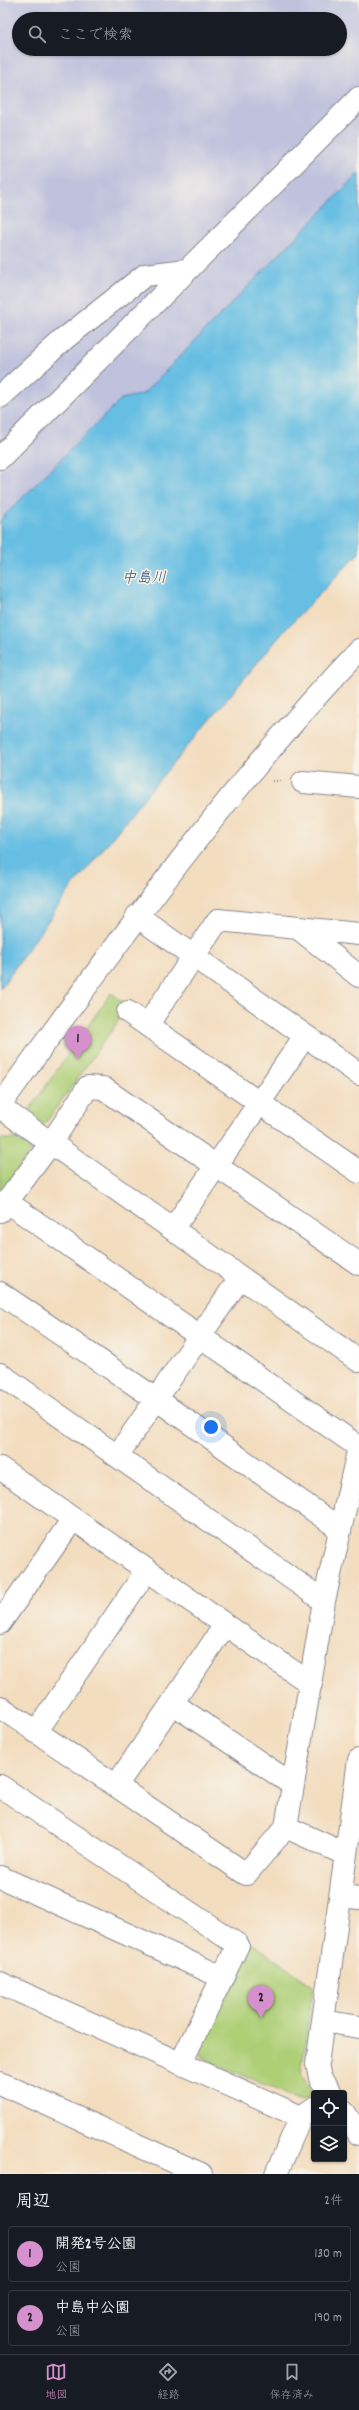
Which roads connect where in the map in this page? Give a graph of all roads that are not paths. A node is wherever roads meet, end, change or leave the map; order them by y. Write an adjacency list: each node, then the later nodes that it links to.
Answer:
1 (359, 98): 2 (street)
2 (187, 270): 3 (street); 4 (street)
3 (0, 397)
4 (0, 458)
5 (359, 650): 8 (street)
6 (303, 782): 7 (street)
7 (359, 787)
8 (137, 916): 11 (street); 18 (street)
9 (298, 928): 10 (street); 11 (street); 12 (street)
10 (359, 934)
11 (193, 957): 14 (street); 15 (street)
12 (359, 976)
13 (128, 1012): 14 (street)
14 (148, 1024): 17 (street)
15 (305, 1036): 16 (street); 17 (street)
16 (359, 1074)
17 (260, 1103): 20 (street); 21 (street)
18 (0, 1106): 19 (street)
19 (51, 1143): 20 (street); 22 (street); 23 (street)
20 (216, 1167): 23 (street); 24 (street)
21 (359, 1172)
22 (4, 1206): 27 (street)
23 (173, 1229): 25 (street)
24 (359, 1264)
25 (240, 1278): 27 (street); 28 (street)
26 (0, 1293): 30 (street)
27 (200, 1337): 30 (street); 31 (street)
28 (359, 1361)
29 (0, 1374): 32 (street)
30 (156, 1399): 32 (street); 35 (street)
31 (359, 1447): 35 (street)
32 (117, 1456): 37 (street)
33 (0, 1468): 34 (street)
34 (73, 1520): 36 (street); 38 (street)
35 (340, 1529): 37 (street)
36 (147, 1570): 39 (street); 43 (street)
37 (324, 1601): 40 (street)
38 (0, 1623)
39 (225, 1624): 40 (street); 41 (street)
40 (311, 1684): 45 (street)
41 (172, 1702): 45 (street); 47 (street)
42 (0, 1707): 43 (street)
43 (36, 1732): 47 (street)
44 (358, 1767): 49 (street)
45 (293, 1785): 48 (street)
46 (0, 1786): 52 (street)
47 (116, 1786): 48 (street)
48 (286, 1827): 49 (street)
49 (345, 1854): 51 (street)
50 (0, 1877): 52 (street)
51 (350, 1897): 54 (street)
52 (222, 1977): 56 (street)
53 (0, 1983): 56 (street)
54 (323, 2021): 55 (street); 58 (street)
55 (359, 2027)
56 (182, 2062): 59 (street)
57 (0, 2084): 62 (street)
58 (329, 2090)
59 (307, 2112): 63 (street)
60 (347, 2116): 61 (street)
61 (359, 2134)
62 (193, 2172)
63 (276, 2174)

